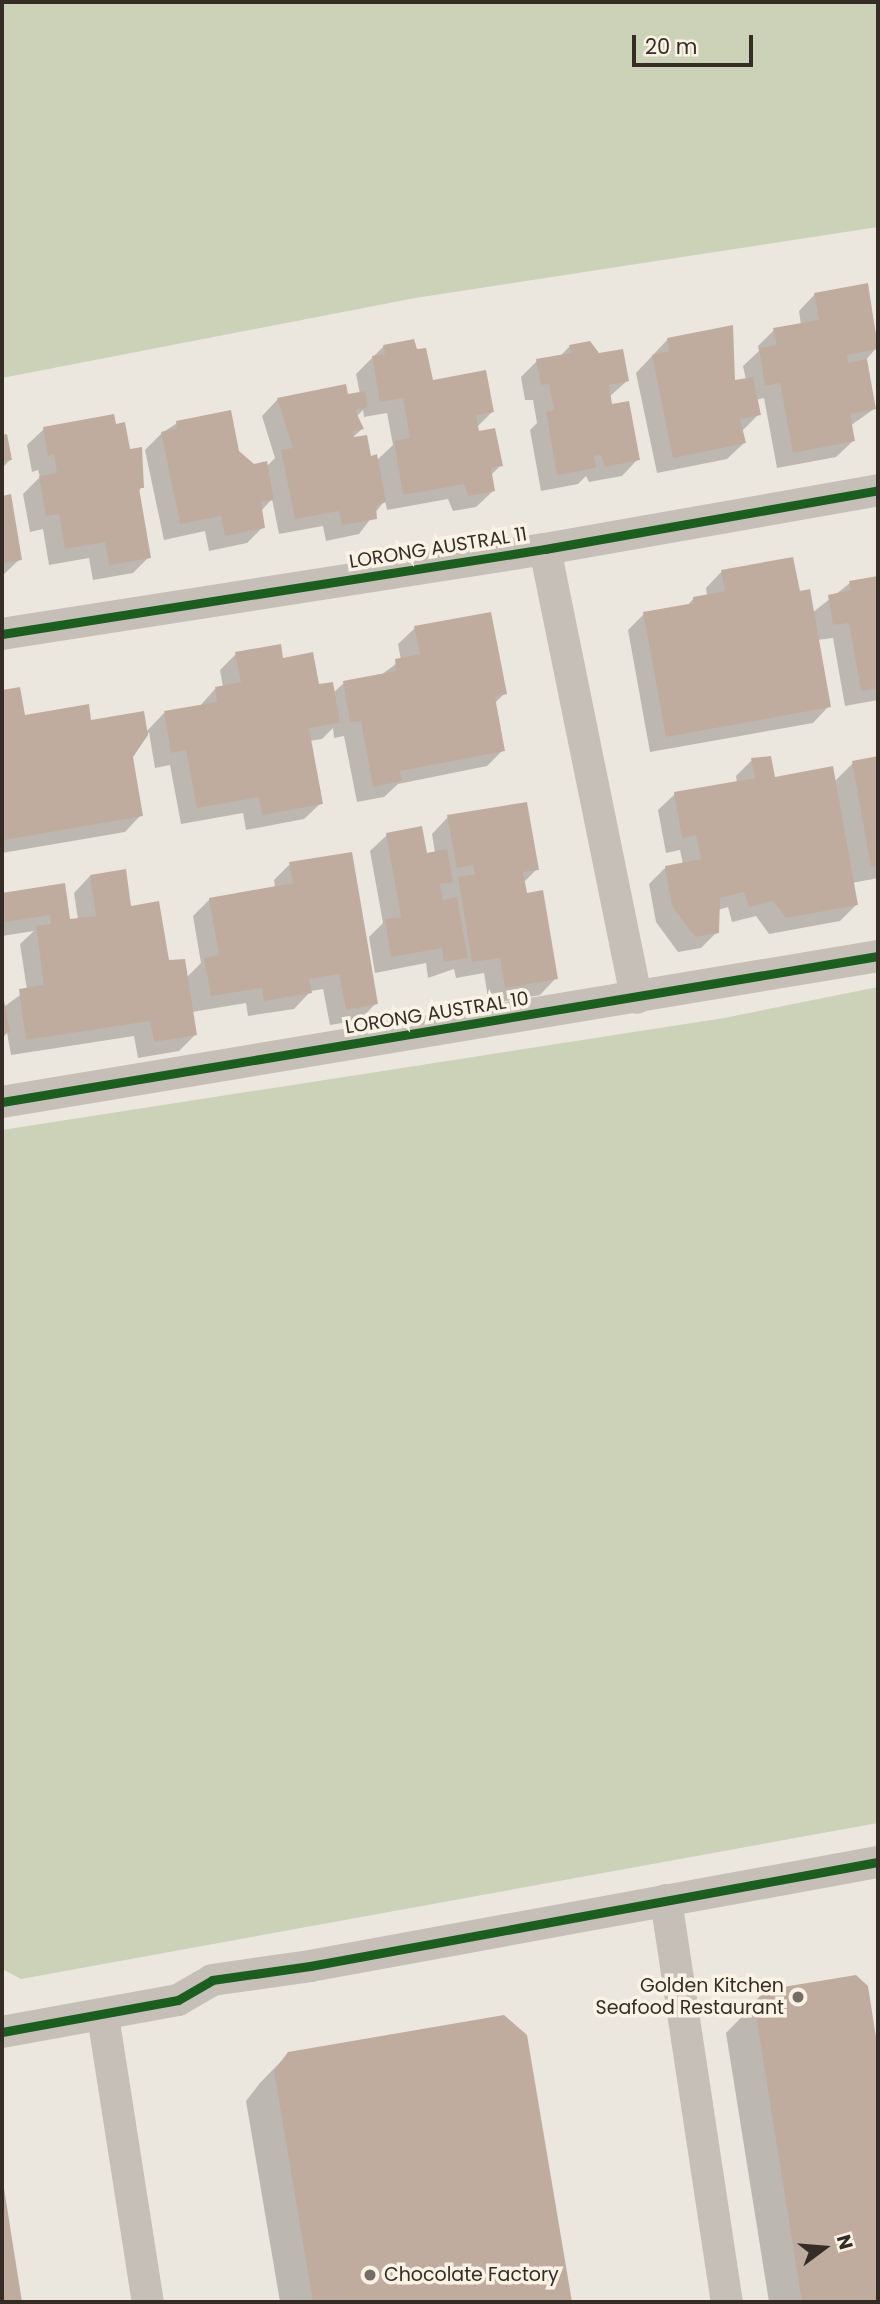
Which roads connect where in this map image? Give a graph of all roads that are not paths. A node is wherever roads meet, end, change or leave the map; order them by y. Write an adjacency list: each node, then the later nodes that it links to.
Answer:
1 (878, 490): 2 (street, LORONG AUSTRAL 11)
2 (545, 549): 3 (street, LORONG AUSTRAL 11); 5 (street)
3 (2, 634)
4 (878, 956): 5 (street, LORONG AUSTRAL 10)
5 (636, 998): 6 (street, LORONG AUSTRAL 10)
6 (2, 1102)
7 (878, 1862): 8 (street)
8 (666, 1900): 9 (street); 12 (street)
9 (103, 2016): 10 (street); 11 (street)
10 (2, 2032)
11 (148, 2302)
12 (727, 2302)

